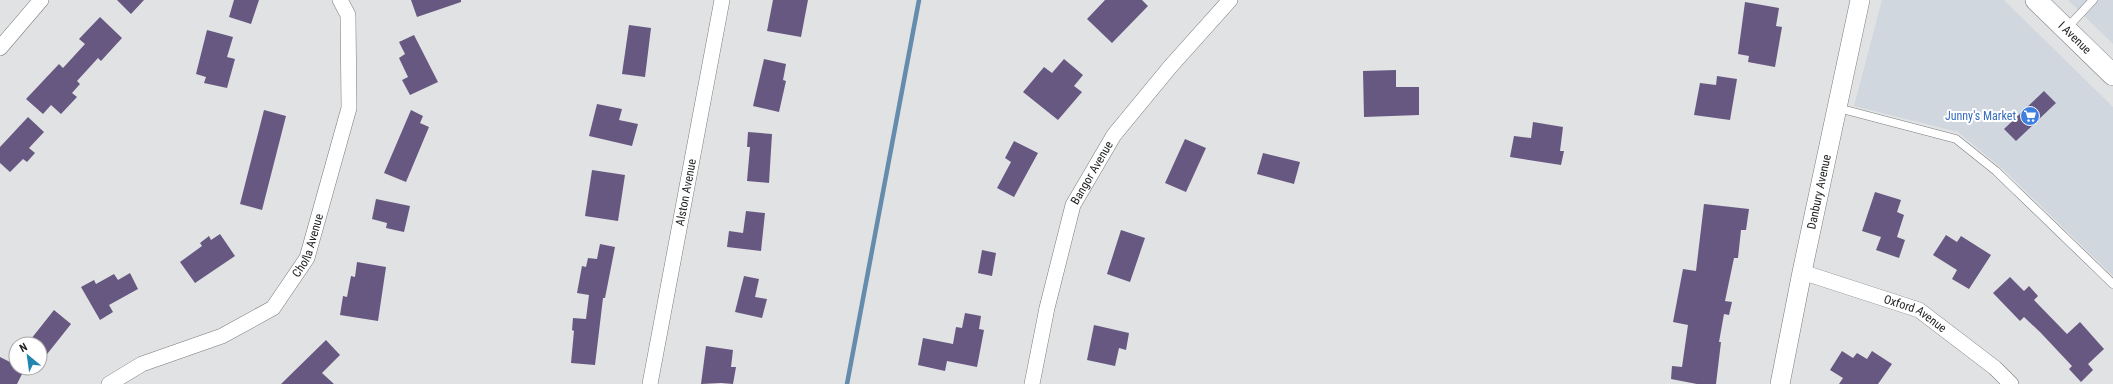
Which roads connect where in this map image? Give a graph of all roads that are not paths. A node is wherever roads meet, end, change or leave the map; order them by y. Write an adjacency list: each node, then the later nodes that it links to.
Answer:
1 (41, 0): 9 (street)
2 (340, 0): 14 (street, Cholla Avenue)
3 (722, 0): 15 (street, Alston Avenue)
4 (1230, 0): 16 (street, Bangor Avenue)
5 (1860, 0): 11 (street, Danbury Avenue)
6 (2036, 0): 8 (main road, I Avenue)
7 (2093, 0): 8 (lane)
8 (2066, 29): 10 (main road, I Avenue)
9 (0, 48)
10 (2113, 75)
11 (1838, 108): 12 (street, Danbury Avenue); 13 (lane)
12 (1802, 272): 17 (street, Danbury Avenue); 18 (street, Oxford Avenue)
13 (2113, 284)
14 (108, 384)
15 (650, 384)
16 (1032, 384)
17 (1780, 384)
18 (2011, 384)

